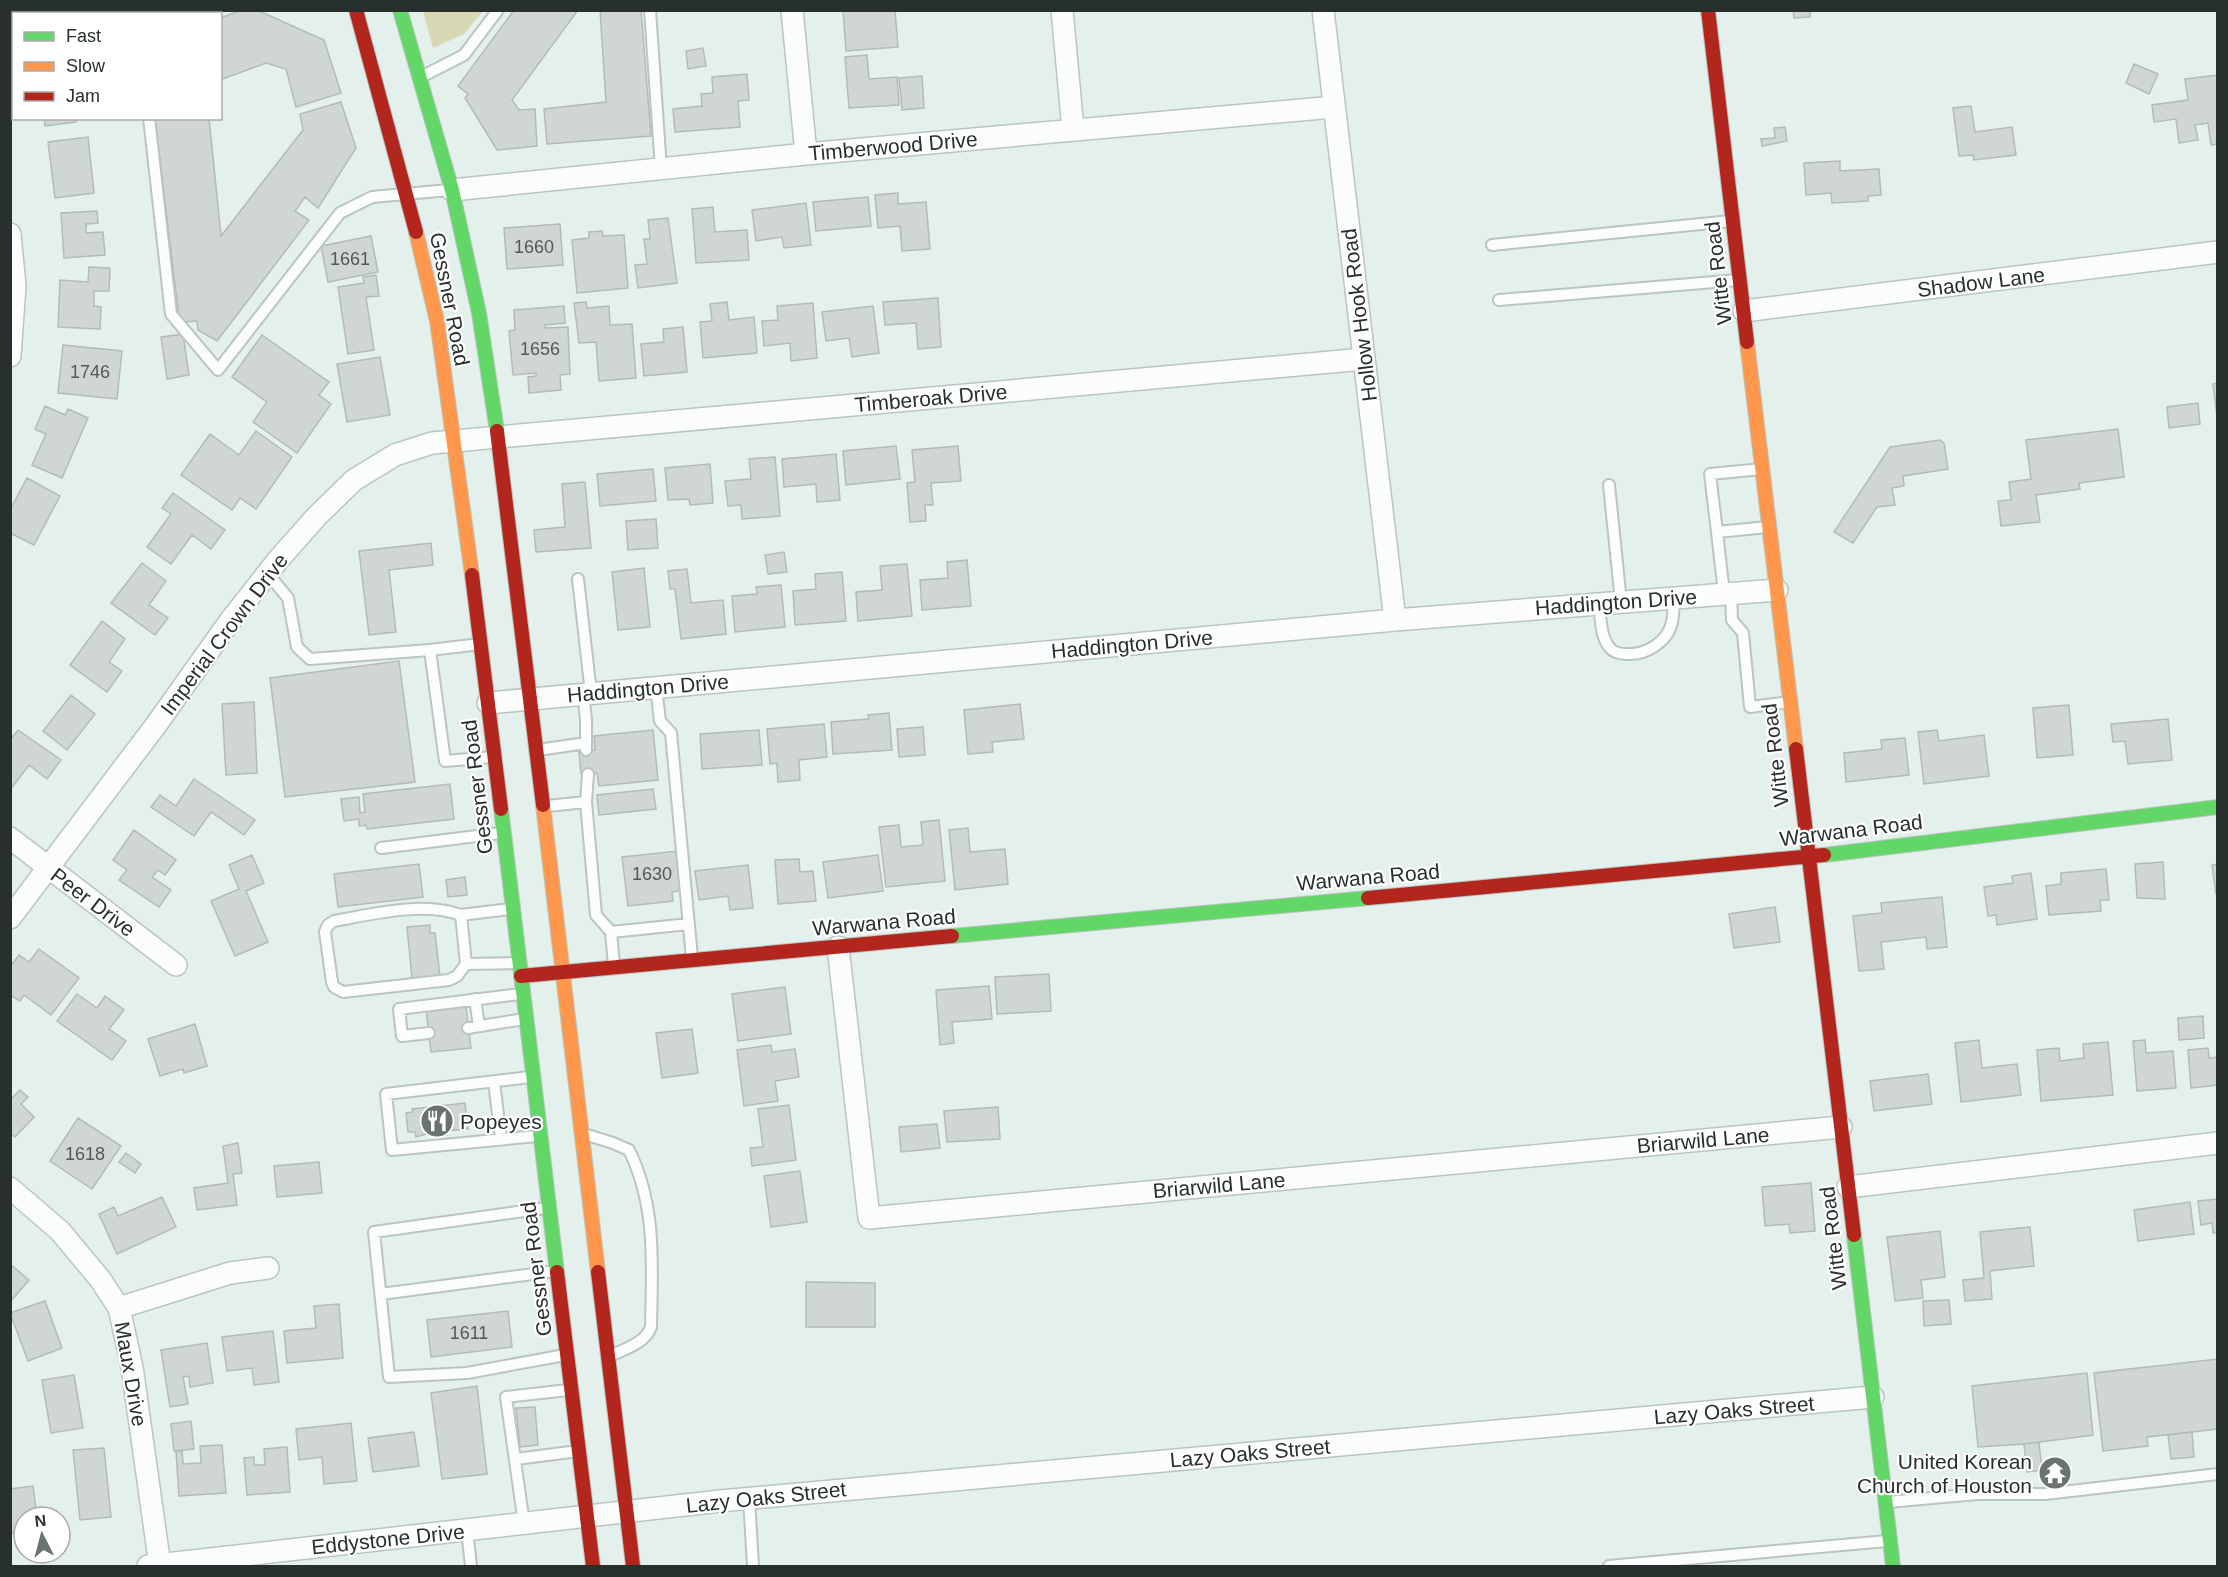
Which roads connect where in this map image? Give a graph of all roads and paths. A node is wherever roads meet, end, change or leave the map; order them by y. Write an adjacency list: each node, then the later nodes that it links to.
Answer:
1 (356, 10): 16 (street, Gessner Road)
2 (400, 10): 9 (street, Gessner Road)
3 (498, 10): 9 (lane)
4 (650, 10): 14 (lane)
5 (792, 10): 13 (street)
6 (1062, 10): 12 (street)
7 (1323, 10): 10 (street, Hollow Hook Road)
8 (1708, 10): 17 (street, Witte Road)
9 (420, 77): 15 (street, Gessner Road)
10 (1334, 107): 12 (street, Timberwood Drive); 25 (street, Hollow Hook Road)
11 (149, 120): 16 (lane)
12 (1073, 130): 13 (street, Timberwood Drive)
13 (806, 154): 14 (street, Timberwood Drive)
14 (661, 169): 15 (street, Timberwood Drive)
15 (453, 190): 16 (lane); 26 (street, Gessner Road)
16 (407, 194): 27 (street, Gessner Road)
17 (1733, 221): 19 (lane); 21 (street, Witte Road)
18 (10, 234): 24 (street)
19 (1492, 245)
20 (2217, 252): 23 (street, Shadow Lane)
21 (1740, 280): 22 (lane); 23 (street, Witte Road)
22 (1499, 300)
23 (1744, 311): 28 (street, Witte Road)
24 (10, 356)
25 (1364, 359): 26 (street, Timberoak Drive); 39 (street, Hollow Hook Road)
26 (498, 437): 27 (street, Imperial Crown Drive); 44 (street, Gessner Road)
27 (454, 441): 32 (street, Imperial Crown Drive); 40 (street, Gessner Road)
28 (1762, 470): 30 (street, Witte Road); 31 (lane)
29 (1609, 484): 37 (lane)
30 (1769, 527): 31 (lane); 34 (street, Witte Road)
31 (1717, 532): 35 (lane)
32 (268, 574): 41 (lane); 57 (street, Imperial Crown Drive)
33 (578, 579): 43 (lane)
34 (1777, 590): 35 (street, Haddington Drive); 46 (street, Witte Road)
35 (1727, 594): 36 (street, Haddington Drive); 46 (lane)
36 (1674, 598): 37 (street, Haddington Drive); 38 (lane)
37 (1621, 602): 38 (street, Haddington Drive)
38 (1599, 603): 39 (street, Haddington Drive)
39 (1395, 620): 42 (street, Haddington Drive)
40 (481, 644): 41 (lane); 45 (street, Gessner Road)
41 (430, 650): 48 (lane)
42 (656, 687): 43 (street, Haddington Drive); 61 (lane)
43 (587, 693): 44 (street, Haddington Drive); 47 (lane)
44 (531, 699): 45 (street, Haddington Drive); 47 (street, Gessner Road)
45 (488, 702): 48 (street, Gessner Road)
46 (1790, 702): 56 (street, Witte Road)
47 (537, 750): 51 (street, Gessner Road)
48 (495, 756): 53 (street, Gessner Road)
49 (588, 774): 50 (lane)
50 (586, 802): 51 (lane); 62 (lane)
51 (544, 806): 67 (street, Gessner Road)
52 (2217, 807): 56 (street, Warwana Road)
53 (504, 832): 55 (lane); 58 (street, Gessner Road)
54 (10, 838): 57 (street, Peer Drive)
55 (381, 848)
56 (1809, 857): 63 (street, Warwana Road); 76 (street, Witte Road)
57 (48, 867): 60 (street, Imperial Crown Drive); 66 (street, Peer Drive)
58 (513, 908): 59 (lane); 68 (street, Gessner Road)
59 (461, 915): 65 (lane); 65 (lane)
60 (10, 918)
61 (689, 924): 62 (lane); 64 (lane)
62 (611, 932): 69 (lane)
63 (838, 947): 64 (street, Warwana Road); 76 (street, Briarwild Lane)
64 (692, 961): 69 (street, Warwana Road)
65 (466, 964): 68 (lane)
66 (176, 965)
67 (558, 965): 68 (street, Warwana Road); 69 (street, Warwana Road); 77 (street, Gessner Road)
68 (524, 967): 70 (street, Gessner Road)
69 (614, 968)
70 (524, 994): 71 (lane); 72 (street, Gessner Road)
71 (475, 999): 72 (lane); 73 (lane)
72 (527, 1018): 74 (street, Gessner Road)
73 (429, 1033)
74 (534, 1077): 75 (lane); 78 (street, Gessner Road)
75 (494, 1082): 79 (lane); 79 (lane)
76 (1841, 1127): 81 (street, Witte Road)
77 (582, 1134): 89 (street, Gessner Road); 89 (lane)
78 (541, 1135): 79 (lane); 83 (street, Gessner Road)
79 (501, 1139)
80 (2217, 1143): 81 (street)
81 (1848, 1187): 91 (street, Witte Road)
82 (10, 1188): 87 (street, Maux Drive)
83 (550, 1208): 85 (street, Gessner Road); 86 (lane)
84 (268, 1268): 87 (street)
85 (557, 1271): 86 (lane); 88 (street, Gessner Road)
86 (381, 1294): 88 (lane)
87 (119, 1308): 103 (street, Maux Drive)
88 (567, 1354): 90 (street, Gessner Road)
89 (609, 1356): 97 (street, Gessner Road)
90 (572, 1390): 92 (street, Gessner Road); 93 (lane)
91 (1873, 1397): 95 (street, Lazy Oaks Street); 96 (street, Witte Road)
92 (579, 1451): 93 (lane); 98 (street, Gessner Road)
93 (516, 1459): 99 (lane)
94 (2217, 1474): 96 (lane)
95 (749, 1498): 97 (street, Lazy Oaks Street); 107 (lane)
96 (1885, 1502): 101 (street, Witte Road)
97 (628, 1512): 98 (street, Eddystone Drive); 106 (street, Gessner Road)
98 (587, 1516): 99 (street, Eddystone Drive); 105 (street, Gessner Road)
99 (524, 1524): 100 (street, Eddystone Drive)
100 (467, 1530): 103 (street, Eddystone Drive); 104 (lane)
101 (1890, 1540): 102 (lane); 110 (street, Witte Road)
102 (1669, 1564): 109 (lane)
103 (156, 1566)
104 (471, 1566)
105 (593, 1566)
106 (633, 1566)
107 (753, 1566)
108 (1604, 1566): 109 (lane)
109 (1609, 1566)
110 (1893, 1566)

